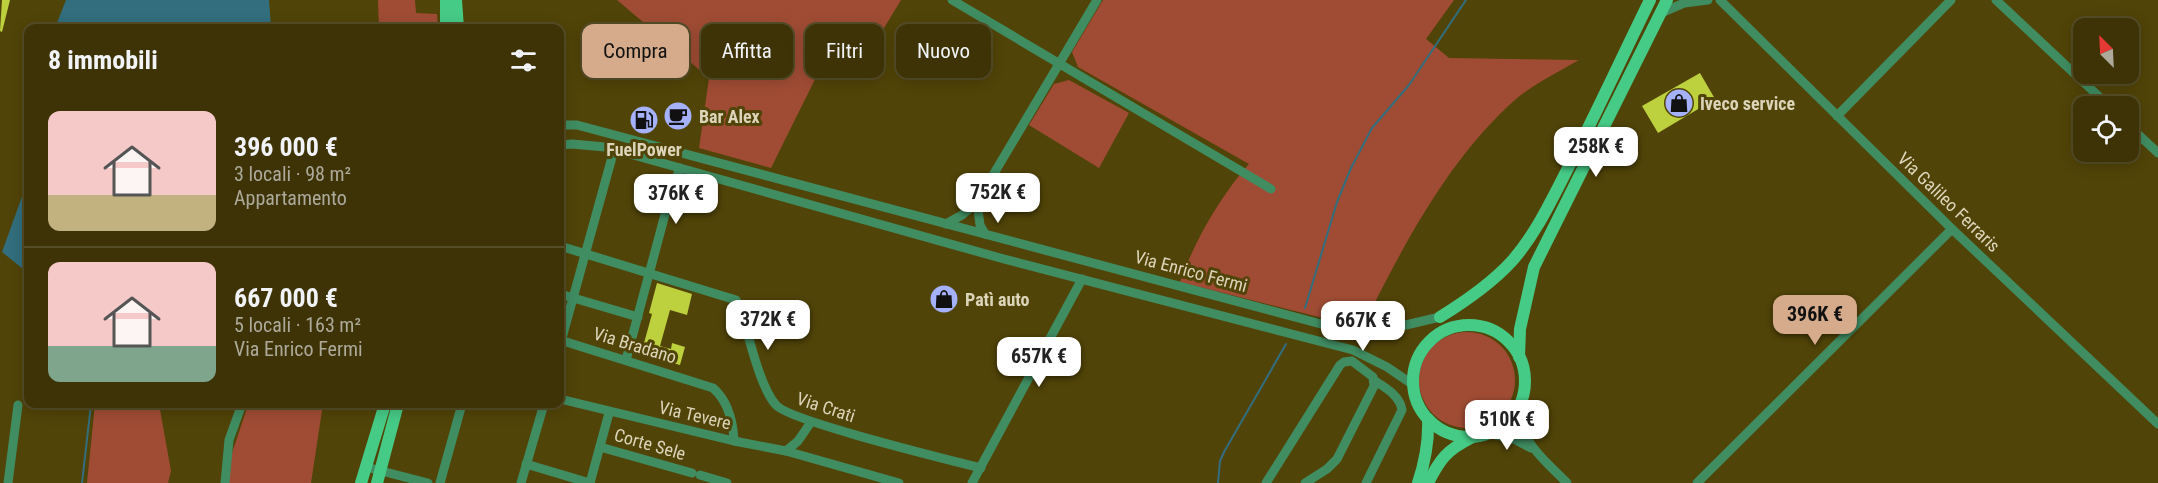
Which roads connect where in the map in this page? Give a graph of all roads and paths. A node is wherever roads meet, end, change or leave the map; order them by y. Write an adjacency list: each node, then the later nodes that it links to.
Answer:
1 (446, 0): 12 (main road)
2 (456, 0): 13 (main road)
3 (952, 0): 14 (street)
4 (1097, 0): 14 (street)
5 (1650, 0): 35 (main road, Via Enrico Fermi)
6 (1667, 0): 11 (main road)
7 (1708, 0): 11 (street)
8 (1720, 0): 16 (street, Via Galileo Ferraris)
9 (1951, 0): 16 (street)
10 (1996, 0): 15 (street)
11 (1660, 13): 40 (main road)
12 (446, 24)
13 (458, 24)
14 (1060, 64): 23 (street); 24 (street)
15 (2098, 96)
16 (1837, 116): 26 (street, Via Galileo Ferraris)
17 (564, 124): 25 (street, Via Enrico Fermi)
18 (2139, 135): 21 (street)
19 (564, 145): 20 (street, Via Enrico Fermi)
20 (614, 150): 22 (street, Via Enrico Fermi); 29 (street)
21 (2158, 153)
22 (680, 168): 30 (street); 31 (street, Via Enrico Fermi)
23 (1271, 189)
24 (977, 202): 25 (street); 27 (street)
25 (946, 224): 27 (street, Via Enrico Fermi)
26 (1952, 229): 55 (street, Via Galileo Ferraris); 84 (street)
27 (985, 234): 35 (street, Via Enrico Fermi)
28 (564, 247): 29 (street, Via Crati)
29 (586, 254): 30 (street, Via Crati); 33 (street)
30 (649, 274): 34 (street); 54 (street, Via Crati)
31 (1082, 279): 43 (street, Via Enrico Fermi); 64 (street)
32 (564, 295): 33 (street)
33 (572, 298): 34 (street); 37 (street)
34 (638, 317): 41 (street)
35 (1440, 317): 36 (main road); 38 (main road)
36 (1463, 325): 38 (main road); 40 (main road)
37 (564, 327)
38 (1432, 338): 43 (main road)
39 (564, 343): 41 (street, Via Bradano)
40 (1519, 357): 45 (main road)
41 (626, 360): 58 (street, Via Bradano)
42 (1375, 381): 66 (street); 78 (street); 80 (street)
43 (1413, 384): 53 (main road)
44 (564, 400): 52 (street, Via Tevere)
45 (1519, 404): 56 (main road); 60 (street)
46 (18, 405): 67 (street)
47 (241, 408): 68 (street)
48 (384, 408): 63 (main road)
49 (397, 408): 65 (main road)
50 (461, 408): 72 (street)
51 (543, 408): 62 (street)
52 (609, 413): 58 (street, Via Tevere); 59 (street)
53 (1428, 420): 57 (main road); 81 (main road)
54 (810, 422): 61 (street); 64 (street, Via Crati)
55 (2158, 424)
56 (1488, 433): 57 (main road); 60 (street)
57 (1473, 437): 82 (main road)
58 (734, 441): 61 (street, Via Tevere)
59 (600, 447): 74 (street); 75 (street, Corte Sele)
60 (1533, 449): 83 (street)
61 (786, 450): 76 (street, Via Tevere)
62 (526, 464): 73 (street); 74 (street)
63 (366, 467): 65 (street); 69 (main road)
64 (981, 468): 77 (street)
65 (381, 469): 70 (main road); 71 (street)
66 (1309, 481): 79 (street)
67 (8, 483)
68 (225, 483)
69 (361, 483)
70 (377, 483)
71 (428, 483)
72 (440, 483)
73 (520, 483)
74 (590, 483)
75 (727, 483)
76 (899, 483)
77 (972, 483)
78 (1266, 483)
79 (1323, 483)
80 (1366, 483)
81 (1418, 483)
82 (1428, 483)
83 (1567, 483)
84 (1697, 483)

